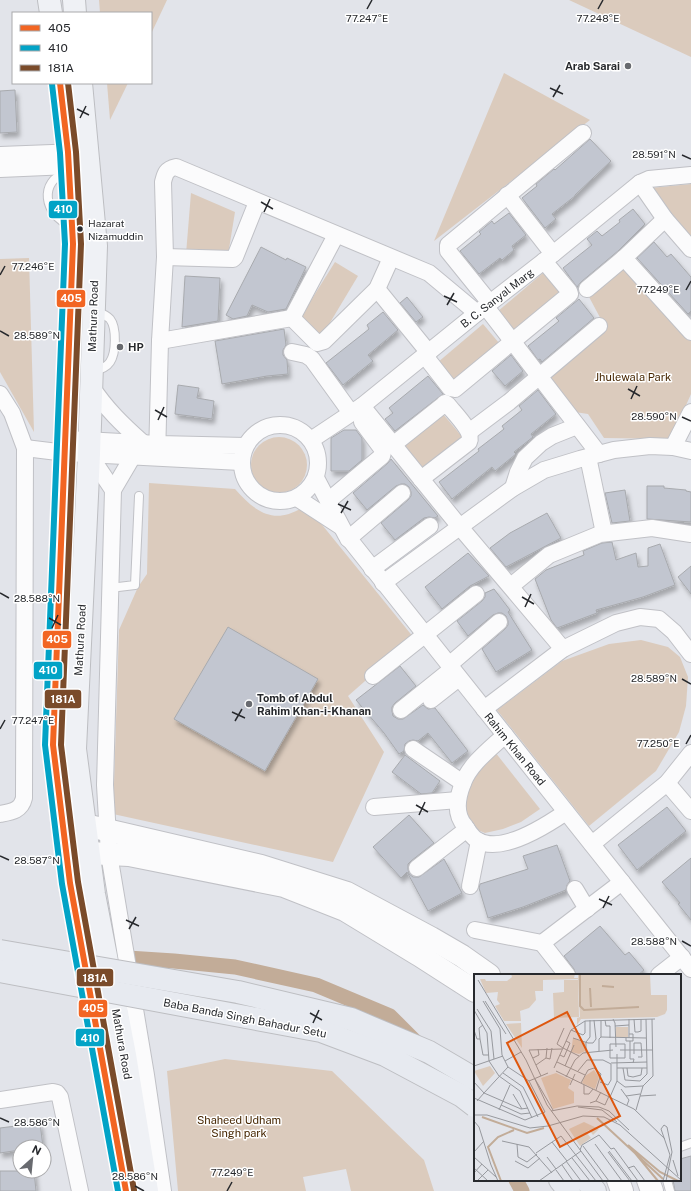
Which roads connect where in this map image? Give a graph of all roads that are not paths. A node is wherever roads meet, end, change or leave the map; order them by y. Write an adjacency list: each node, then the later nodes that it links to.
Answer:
1 (49, 0): 3 (main road)
2 (74, 0): 4 (main road)
3 (51, 12)
4 (75, 12)
5 (60, 84): 9 (main road, Mathura Road)
6 (81, 84): 9 (main road, Mathura Road)
7 (583, 133): 13 (street)
8 (0, 155): 9 (street)
9 (74, 160): 10 (street); 33 (main road, Mathura Road); 41 (main road, Mathura Road)
10 (0, 169)
11 (691, 175): 12 (street, B. C. Sanyal Marg)
12 (640, 183): 15 (street); 20 (street, B. C. Sanyal Marg)
13 (507, 195): 20 (street); 24 (street)
14 (257, 202): 16 (street); 18 (street); 18 (street)
15 (666, 219): 17 (street); 21 (street)
16 (336, 234): 19 (street); 25 (street)
17 (691, 249)
18 (165, 257): 28 (street)
19 (391, 258): 22 (street); 24 (street)
20 (549, 258): 24 (street, B. C. Sanyal Marg); 29 (street)
21 (624, 258): 23 (street); 27 (street)
22 (377, 289): 25 (street); 31 (street)
23 (586, 289)
24 (484, 308): 29 (street); 31 (street, B. C. Sanyal Marg)
25 (292, 318): 28 (street)
26 (598, 326): 32 (street)
27 (691, 332)
28 (160, 341): 46 (street)
29 (512, 341): 31 (street); 32 (street)
30 (292, 352): 35 (street)
31 (427, 355): 35 (street, B. C. Sanyal Marg)
32 (540, 377): 37 (street); 38 (street)
33 (91, 379): 43 (main road, Mathura Road); 46 (street)
34 (0, 394): 45 (street)
35 (356, 410): 39 (street, B. C. Sanyal Marg); 40 (street); 58 (street)
36 (691, 412): 44 (street)
37 (577, 426): 48 (street); 53 (street)
38 (469, 432): 40 (street); 52 (street)
39 (311, 440): 42 (street); 51 (street)
40 (394, 444): 52 (street)
41 (66, 446): 43 (street); 45 (street); 120 (main road, Mathura Road, bridge)
42 (246, 446): 46 (street); 50 (street)
43 (89, 447): 46 (street); 49 (street); 54 (street); 88 (main road, Mathura Road)
44 (673, 447): 47 (street); 48 (street)
45 (25, 448): 87 (street)
46 (153, 448): 49 (street); 50 (street)
47 (691, 451)
48 (594, 455): 53 (street); 61 (street)
49 (133, 456): 54 (street)
50 (241, 462): 57 (street)
51 (316, 478): 57 (street); 58 (street, Rahim Khan Road)
52 (421, 479): 59 (street)
53 (513, 488): 59 (street)
54 (113, 490): 67 (street)
55 (402, 493): 60 (street)
56 (138, 496): 67 (lane)
57 (297, 498): 60 (street, Rahim Khan Road)
58 (328, 501): 60 (street, Rahim Khan Road)
59 (460, 527): 63 (street); 66 (street)
60 (345, 533): 64 (street, Rahim Khan Road)
61 (604, 533): 62 (street); 66 (street)
62 (691, 534)
63 (431, 548): 64 (street); 65 (street)
64 (372, 569): 65 (street, Rahim Khan Road)
65 (383, 583): 70 (street, Rahim Khan Road)
66 (511, 586): 71 (street)
67 (110, 588): 90 (street)
68 (476, 594): 70 (street)
69 (499, 622): 73 (street)
70 (425, 636): 73 (street, Rahim Khan Road); 74 (street)
71 (563, 649): 72 (street); 76 (street)
72 (691, 654)
73 (453, 670): 75 (street); 76 (street, Rahim Khan Road); 77 (street)
74 (373, 676)
75 (431, 700)
76 (484, 709): 78 (street, Rahim Khan Road)
77 (401, 710)
78 (505, 735): 81 (street); 86 (street, Rahim Khan Road)
79 (418, 748): 81 (street)
80 (691, 753): 82 (street)
81 (465, 780): 83 (street)
82 (667, 783): 85 (street); 92 (street)
83 (458, 800): 84 (street); 89 (street)
84 (374, 807)
85 (691, 811)
86 (566, 812): 91 (street); 92 (street, Rahim Khan Road)
87 (0, 814)
88 (85, 826): 90 (street); 93 (main road, Mathura Road)
89 (467, 829): 91 (street); 94 (street)
90 (108, 831): 93 (street); 104 (street)
91 (479, 841): 96 (street)
92 (592, 844): 95 (street, Rahim Khan Road)
93 (99, 854): 107 (street); 108 (street, bridge); 108 (main road, Mathura Road, bridge)
94 (417, 868)
95 (622, 882): 98 (street); 102 (street, Rahim Khan Road)
96 (470, 886)
97 (575, 889): 98 (street)
98 (587, 909): 100 (street)
99 (475, 930): 100 (street)
100 (542, 943): 105 (street)
101 (0, 951): 109 (highway, Baba Banda Singh Bahadur Setu, bridge)
102 (688, 963): 106 (street)
103 (0, 971): 111 (highway, Baba Banda Singh Bahadur Setu, bridge)
104 (488, 974)
105 (566, 974)
106 (660, 974)
107 (474, 990)
108 (133, 1050): 121 (main road, Mathura Road); 122 (street)
109 (474, 1078)
110 (0, 1100): 119 (street)
111 (474, 1105)
112 (691, 1143): 113 (lane)
113 (681, 1148)
114 (561, 1181): 123 (highway)
115 (587, 1181): 124 (highway)
116 (618, 1181): 125 (street)
117 (648, 1181): 126 (street)
118 (667, 1181): 127 (lane)
119 (80, 1191)
120 (126, 1191)
121 (148, 1191)
122 (164, 1191)
123 (569, 1191)
124 (595, 1191)
125 (622, 1191)
126 (652, 1191)
127 (670, 1191)

